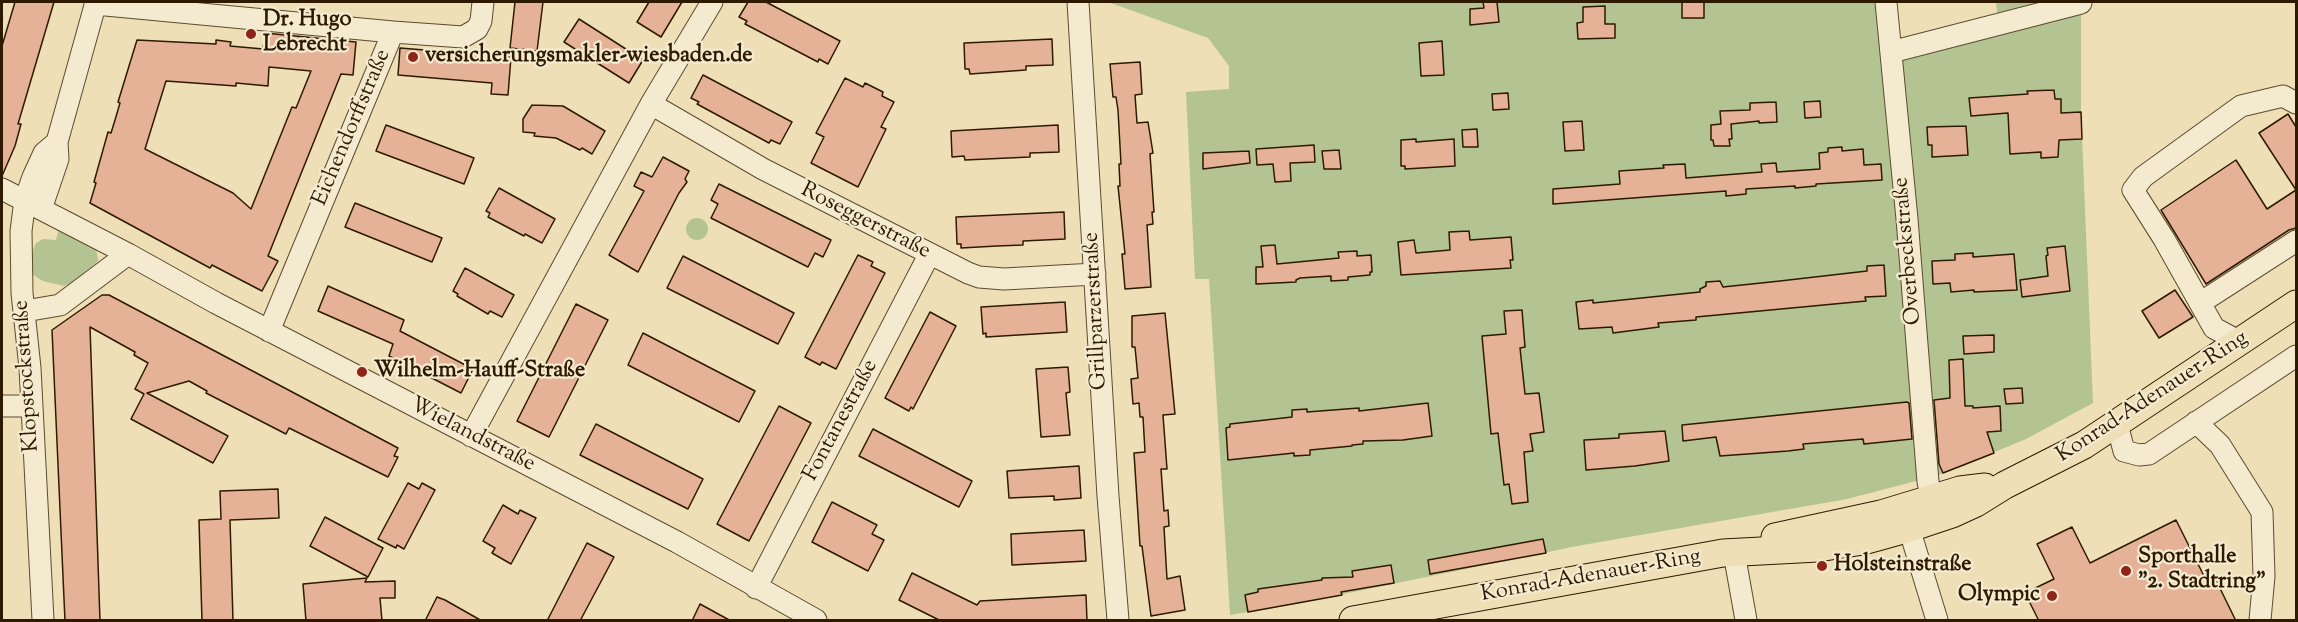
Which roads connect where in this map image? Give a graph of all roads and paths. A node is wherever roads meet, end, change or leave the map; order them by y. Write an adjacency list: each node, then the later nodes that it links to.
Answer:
1 (483, 2): 7 (street, Eichendorffstraße)
2 (712, 2): 10 (street)
3 (1078, 2): 16 (street, Grillparzerstraße)
4 (1886, 2): 8 (street, Overbeckstraße)
5 (95, 3): 7 (street); 12 (street, Klopstockstraße)
6 (2081, 3): 8 (street)
7 (393, 32): 20 (street, Eichendorffstraße)
8 (1891, 52): 29 (street, Overbeckstraße)
9 (2296, 103): 17 (street)
10 (651, 104): 15 (street, Roseggerstraße); 27 (street)
11 (2, 189): 12 (street, Wielandstraße)
12 (33, 204): 14 (street, Wielandstraße); 19 (street, Klopstockstraße)
13 (2296, 241): 17 (street)
14 (128, 254): 19 (street); 20 (street, Wielandstraße)
15 (929, 255): 16 (street, Roseggerstraße); 32 (street, Fontanestraße)
16 (1095, 274): 36 (street, Grillparzerstraße)
17 (2200, 303): 21 (street)
18 (2296, 304): 21 (main road, Konrad-Adenauer-Ring)
19 (25, 311): 24 (street, Klopstockstraße)
20 (268, 331): 27 (street, Wielandstraße)
21 (2240, 342): 26 (main road, Konrad-Adenauer-Ring)
22 (2296, 356): 25 (street)
23 (2, 406): 24 (street)
24 (31, 406): 34 (street, Klopstockstraße)
25 (2196, 422): 26 (street); 40 (street)
26 (2117, 424): 28 (main road, Konrad-Adenauer-Ring)
27 (471, 436): 32 (street, Wielandstraße)
28 (2005, 485): 29 (main road, Konrad-Adenauer-Ring); 30 (main road, Konrad-Adenauer-Ring)
29 (1932, 499): 30 (main road, Konrad-Adenauer-Ring)
30 (1906, 518): 31 (main road, Konrad-Adenauer-Ring); 39 (street)
31 (1728, 553): 33 (main road, Konrad-Adenauer-Ring); 38 (street)
32 (756, 588): 35 (street, Wielandstraße)
33 (1458, 611): 37 (main road, Konrad-Adenauer-Ring)
34 (43, 621)
35 (816, 621)
36 (1118, 621)
37 (1353, 621)
38 (1746, 621)
39 (1938, 621)
40 (2260, 621)

